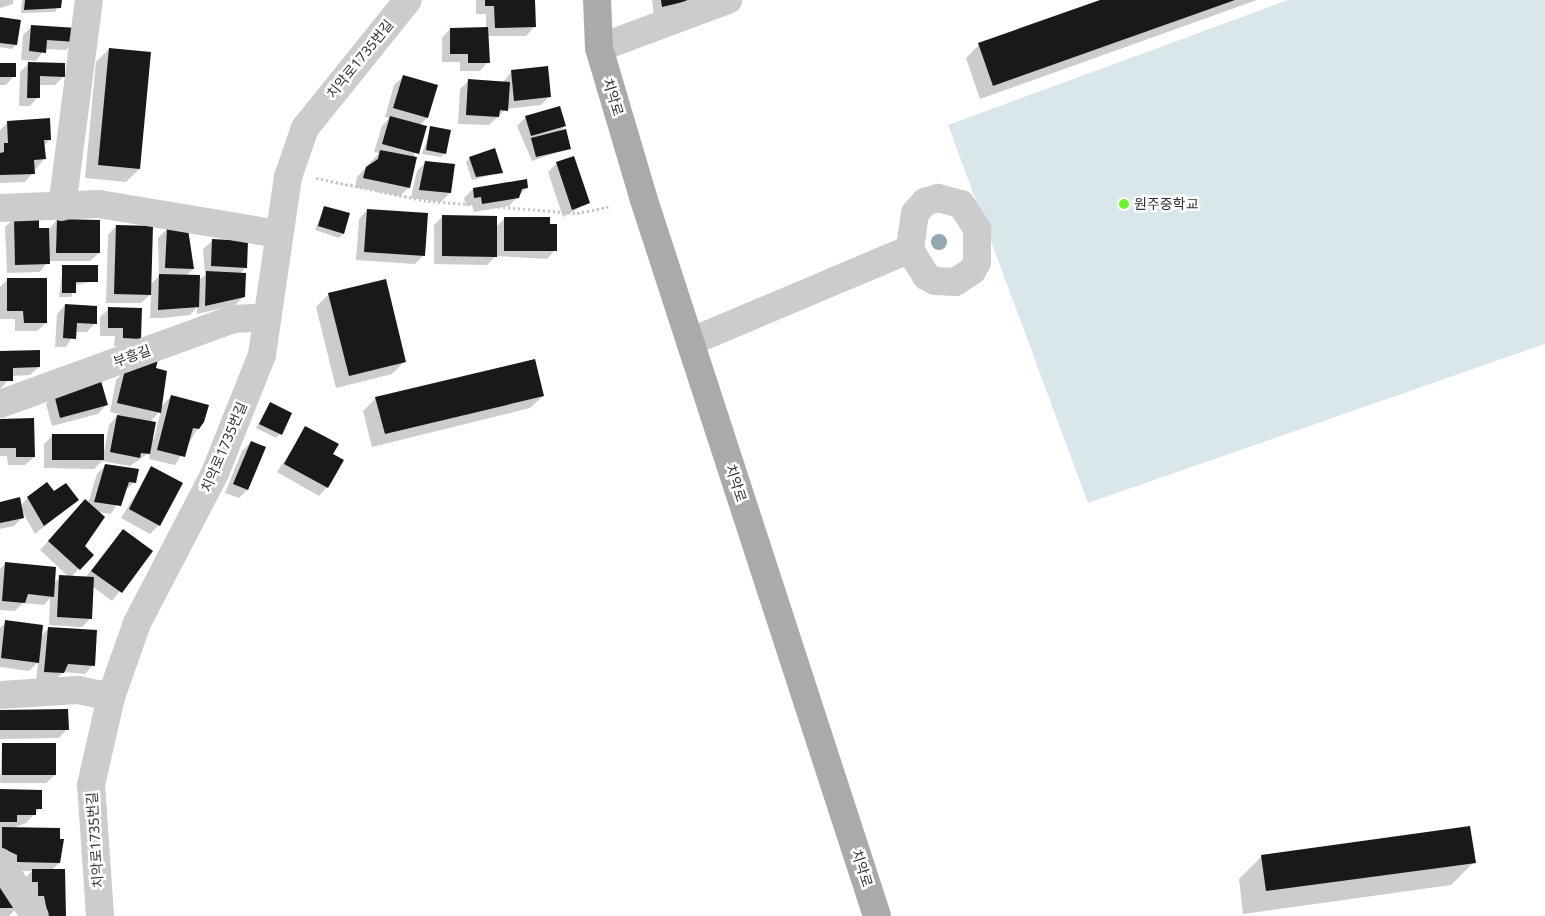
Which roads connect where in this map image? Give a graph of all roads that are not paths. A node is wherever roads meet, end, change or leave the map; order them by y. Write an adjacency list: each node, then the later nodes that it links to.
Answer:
1 (88, 0): 6 (street)
2 (408, 0): 8 (street, 치악로1735번길)
3 (597, 0): 5 (main road, 치악로)
4 (728, 0): 5 (street)
5 (599, 48): 11 (main road, 치악로)
6 (62, 207): 7 (street); 8 (street)
7 (0, 208)
8 (279, 234): 10 (street, 치악로1735번길)
9 (910, 248): 11 (street)
10 (267, 317): 12 (street, 부흥길); 14 (street, 치악로1735번길)
11 (690, 342): 18 (main road, 치악로)
12 (0, 404)
13 (0, 695): 14 (street)
14 (111, 697): 17 (street, 치악로1735번길)
15 (0, 862): 16 (street)
16 (35, 916)
17 (100, 916)
18 (877, 916)

